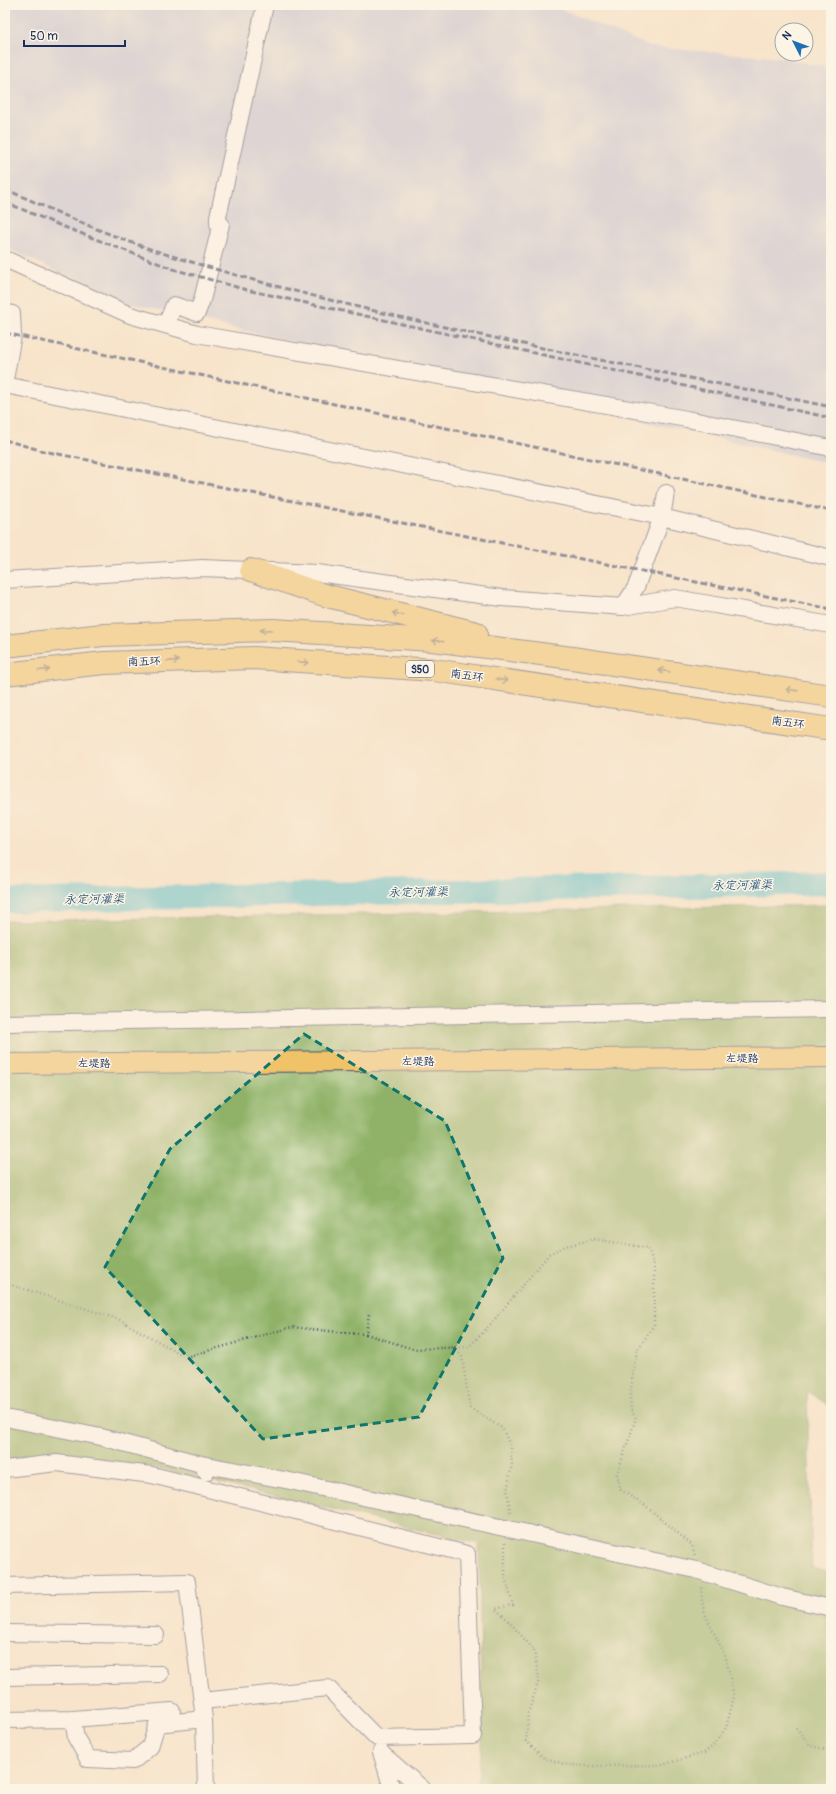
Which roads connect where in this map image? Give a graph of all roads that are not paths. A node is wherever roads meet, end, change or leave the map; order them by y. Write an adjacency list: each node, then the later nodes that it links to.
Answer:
1 (265, 5): 4 (street)
2 (5, 259): 4 (street)
3 (5, 312): 5 (street)
4 (166, 326): 7 (street)
5 (5, 380)
6 (5, 385): 9 (street)
7 (831, 448)
8 (666, 493): 9 (street)
9 (662, 517): 10 (street); 13 (street)
10 (831, 558)
11 (251, 570): 12 (street); 13 (street); 16 (highway, one-way to 11)
12 (5, 580)
13 (623, 607): 14 (street)
14 (831, 626)
15 (5, 646): 16 (highway, one-way to 15)
16 (572, 658): 18 (highway, one-way to 16)
17 (5, 674): 19 (highway, 南五环 / S50, one-way to 19)
18 (831, 696)
19 (831, 729)
20 (831, 1009): 21 (street)
21 (5, 1023)
22 (831, 1057): 23 (main road, 左堤路)
23 (5, 1064)
24 (5, 1418): 25 (street)
25 (201, 1464): 27 (street); 29 (street)
26 (5, 1469): 39 (street)
27 (211, 1481)
28 (5, 1586): 34 (street)
29 (831, 1608)
30 (5, 1634): 31 (street)
31 (156, 1635)
32 (160, 1674): 33 (street)
33 (5, 1677)
34 (202, 1701): 37 (street); 39 (street)
35 (172, 1711): 36 (street)
36 (73, 1719): 37 (street); 38 (street)
37 (204, 1719): 40 (street)
38 (5, 1720)
39 (379, 1745): 41 (street); 42 (street)
40 (206, 1789)
41 (392, 1789)
42 (423, 1789)

